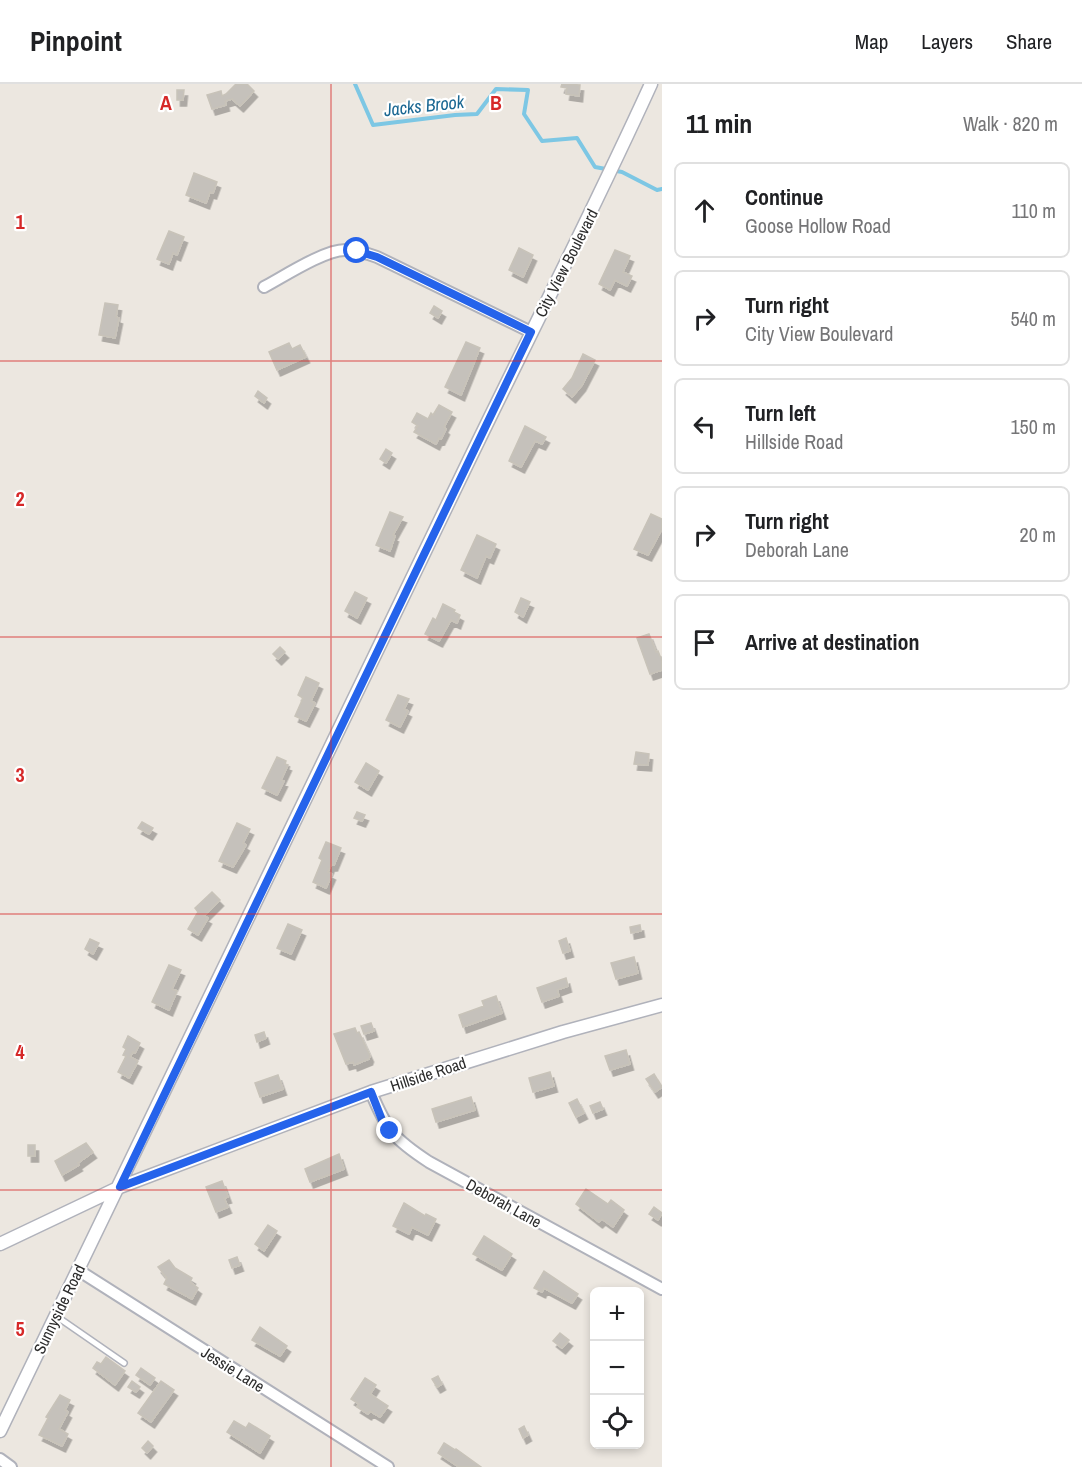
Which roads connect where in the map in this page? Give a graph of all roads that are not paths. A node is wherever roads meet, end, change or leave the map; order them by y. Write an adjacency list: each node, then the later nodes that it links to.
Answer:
1 (651, 84): 3 (street, City View Boulevard)
2 (264, 287): 3 (street)
3 (531, 332): 6 (street, City View Boulevard)
4 (662, 1005): 5 (street, Hillside Road)
5 (371, 1092): 6 (street, Hillside Road); 9 (street, Deborah Lane)
6 (120, 1187): 7 (street, Hillside Road); 8 (street, Sunnyside Road)
7 (0, 1244)
8 (78, 1270): 10 (street, Sunnyside Road); 15 (street, Jessie Lane)
9 (662, 1289)
10 (56, 1316): 11 (lane); 12 (street, Sunnyside Road)
11 (124, 1363)
12 (0, 1431)
13 (0, 1459): 14 (street)
14 (11, 1467)
15 (388, 1467)

